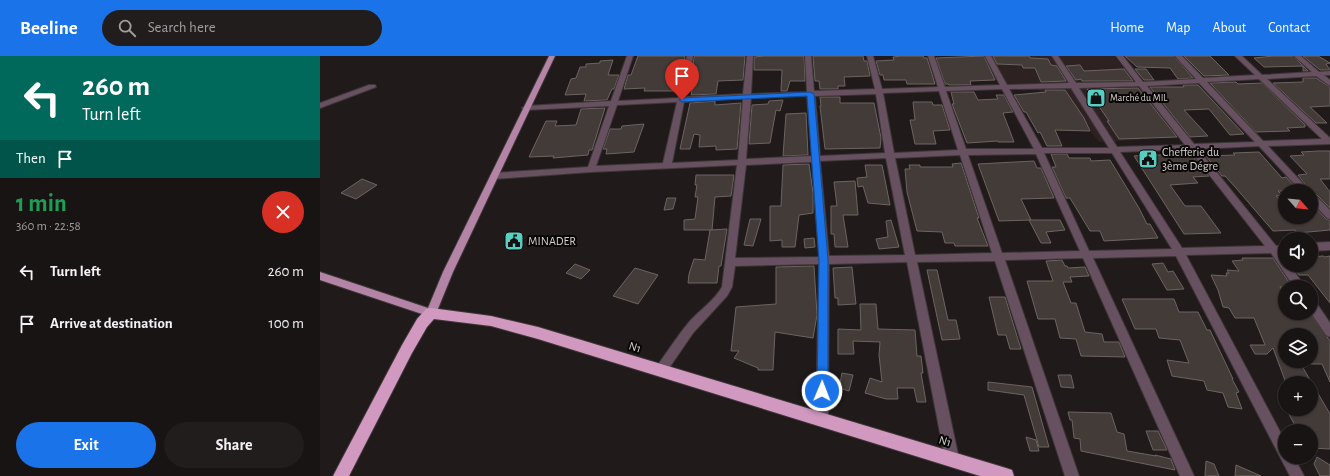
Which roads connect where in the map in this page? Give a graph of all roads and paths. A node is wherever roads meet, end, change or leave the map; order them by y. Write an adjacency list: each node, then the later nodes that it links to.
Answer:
1 (552, 56): 30 (main road)
2 (630, 56): 28 (street)
3 (690, 56): 27 (street)
4 (750, 56): 26 (street)
5 (808, 56): 25 (street)
6 (870, 56): 24 (street)
7 (931, 56): 23 (street)
8 (988, 56): 20 (street)
9 (1055, 56): 21 (street)
10 (1118, 56): 18 (street)
11 (1178, 56): 17 (street)
12 (1238, 56): 16 (street)
13 (1297, 56): 15 (street)
14 (1330, 73): 15 (street)
15 (1318, 74): 16 (street); 19 (street)
16 (1260, 77): 17 (street); 31 (street)
17 (1201, 80): 18 (street); 32 (street)
18 (1141, 84): 21 (street); 33 (street)
19 (1330, 84)
20 (1004, 86): 21 (street); 23 (street); 35 (street)
21 (1073, 86): 34 (street)
22 (372, 87): 29 (street)
23 (943, 90): 24 (street); 36 (street)
24 (879, 91): 25 (street); 37 (street)
25 (810, 94): 26 (street); 38 (street)
26 (747, 96): 27 (street); 39 (street)
27 (682, 100): 28 (street); 40 (street)
28 (614, 103): 30 (street); 41 (street)
29 (320, 106)
30 (526, 108): 42 (main road)
31 (1330, 142): 32 (street)
32 (1262, 145): 33 (street); 43 (street)
33 (1191, 147): 34 (street); 48 (street)
34 (1114, 150): 35 (street); 50 (street)
35 (1039, 151): 36 (street); 51 (street)
36 (964, 152): 37 (street); 52 (street)
37 (890, 156): 38 (street); 53 (street)
38 (817, 159): 39 (street); 54 (street)
39 (742, 162): 40 (street); 55 (street)
40 (667, 166): 41 (street)
41 (591, 169): 42 (street)
42 (494, 176): 58 (main road)
43 (1299, 184)
44 (1318, 203): 45 (street)
45 (1330, 216)
46 (1330, 246): 47 (street)
47 (1318, 247)
48 (1274, 250): 49 (street); 50 (street); 57 (street)
49 (1278, 250)
50 (1179, 252): 51 (street); 63 (street)
51 (1086, 255): 52 (street); 69 (street)
52 (998, 257): 53 (street); 68 (street)
53 (912, 258): 54 (street); 64 (street)
54 (824, 260): 55 (street); 62 (street)
55 (731, 262): 61 (street)
56 (320, 276): 58 (main road)
57 (1295, 280)
58 (431, 313): 61 (highway, N1); 66 (highway)
59 (1318, 314): 60 (street)
60 (1330, 332)
61 (661, 370): 62 (highway, N1)
62 (822, 420): 64 (highway, N1)
63 (1278, 441)
64 (952, 459): 67 (highway, N1)
65 (1290, 464): 70 (street)
66 (341, 476)
67 (1006, 476)
68 (1072, 476)
69 (1187, 476)
70 (1296, 476)

